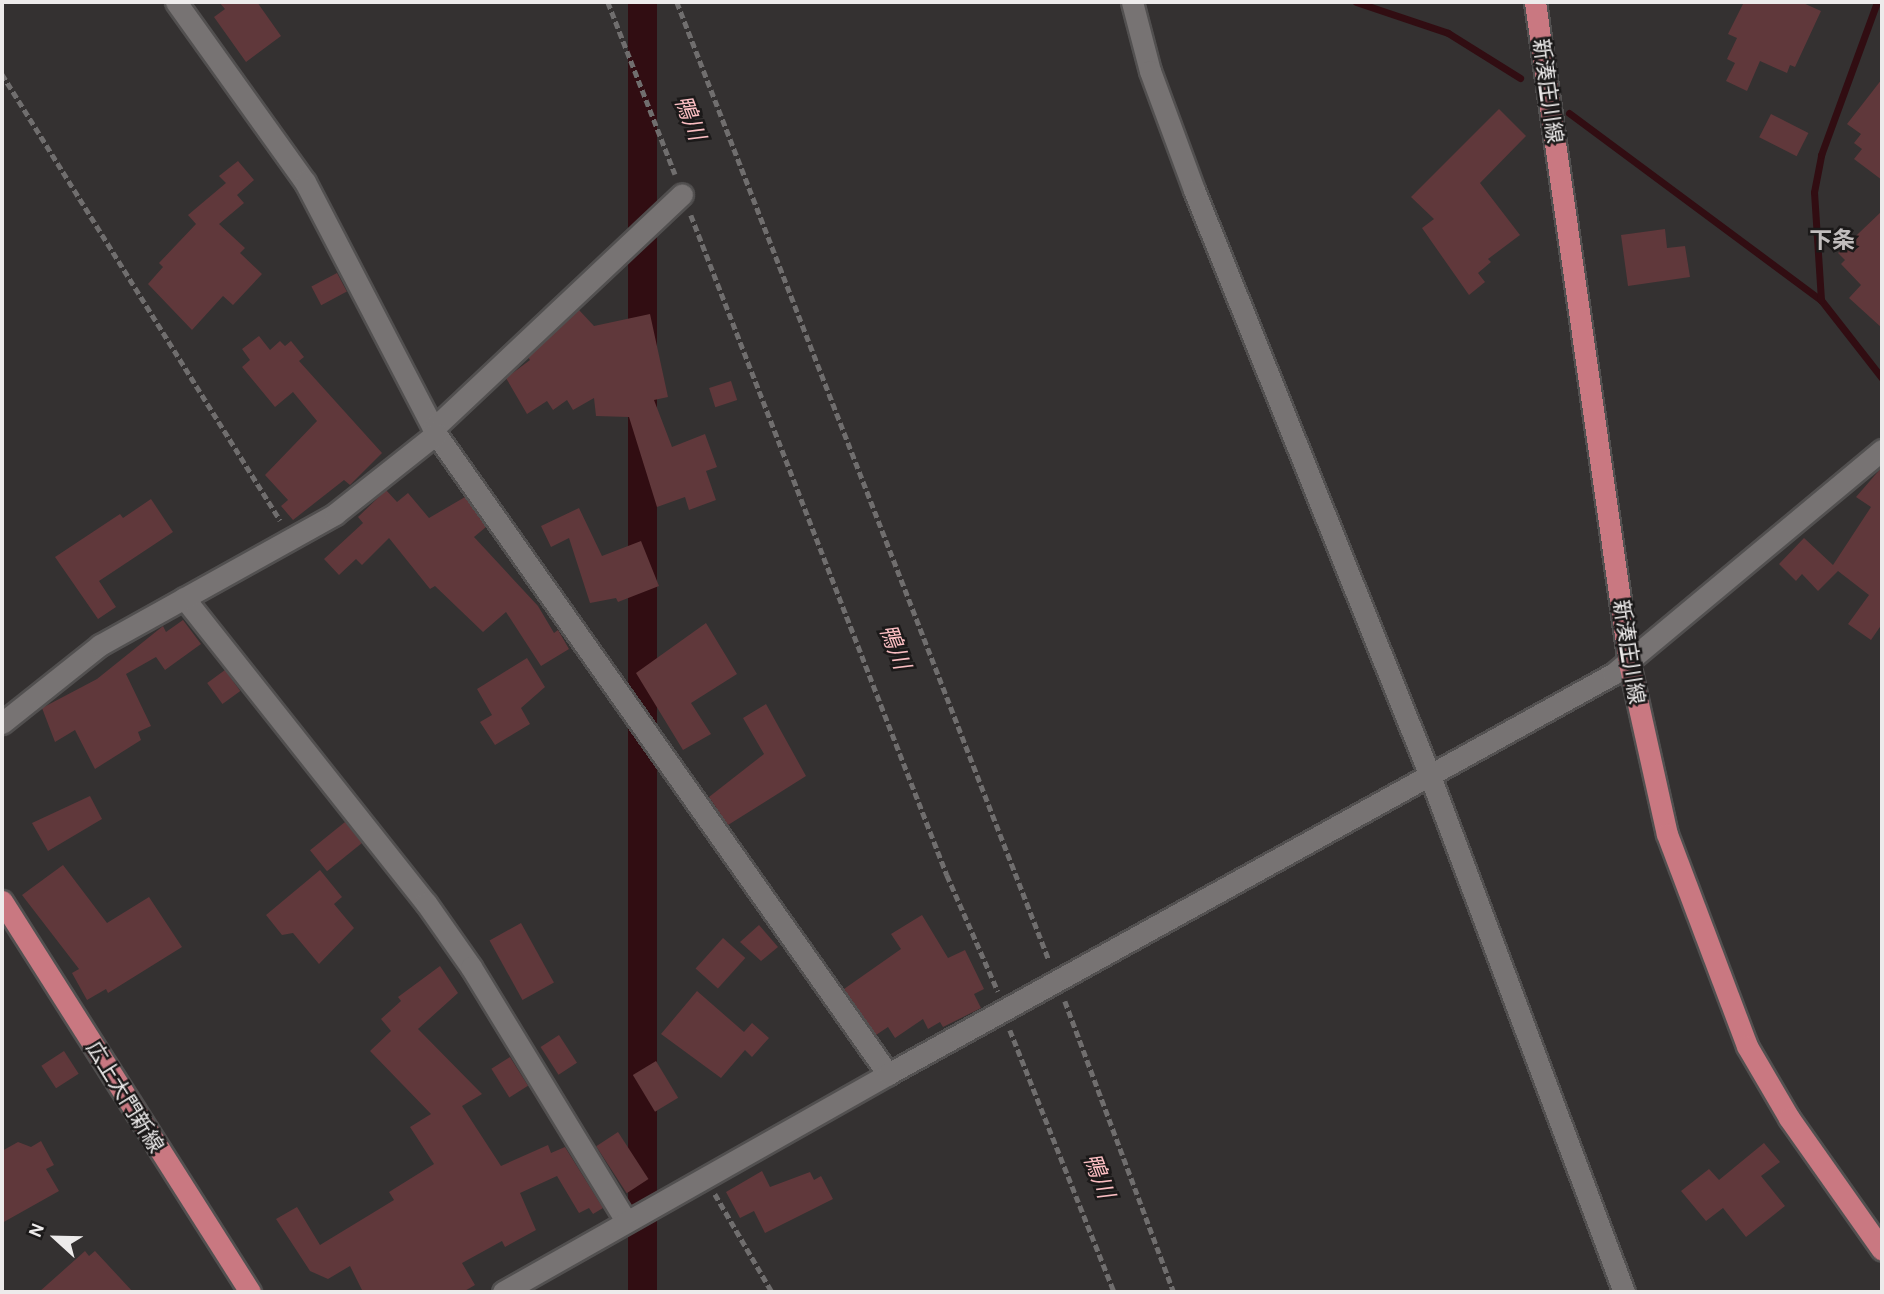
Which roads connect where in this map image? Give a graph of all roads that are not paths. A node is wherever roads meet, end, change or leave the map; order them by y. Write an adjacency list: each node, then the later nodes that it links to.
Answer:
1 (176, 2): 5 (street)
2 (1132, 2): 10 (street)
3 (1535, 2): 8 (main road, 新湊庄川線)
4 (682, 194): 5 (street)
5 (435, 431): 7 (street); 12 (street)
6 (1882, 450): 8 (street)
7 (184, 598): 9 (street); 13 (street)
8 (1629, 663): 10 (street); 14 (main road, 新湊庄川線)
9 (2, 723)
10 (1430, 776): 12 (street); 17 (street)
11 (2, 901): 15 (main road, 広上大門新線)
12 (888, 1074): 13 (street)
13 (626, 1221): 16 (street)
14 (1882, 1250)
15 (250, 1292)
16 (503, 1292)
17 (1624, 1292)

